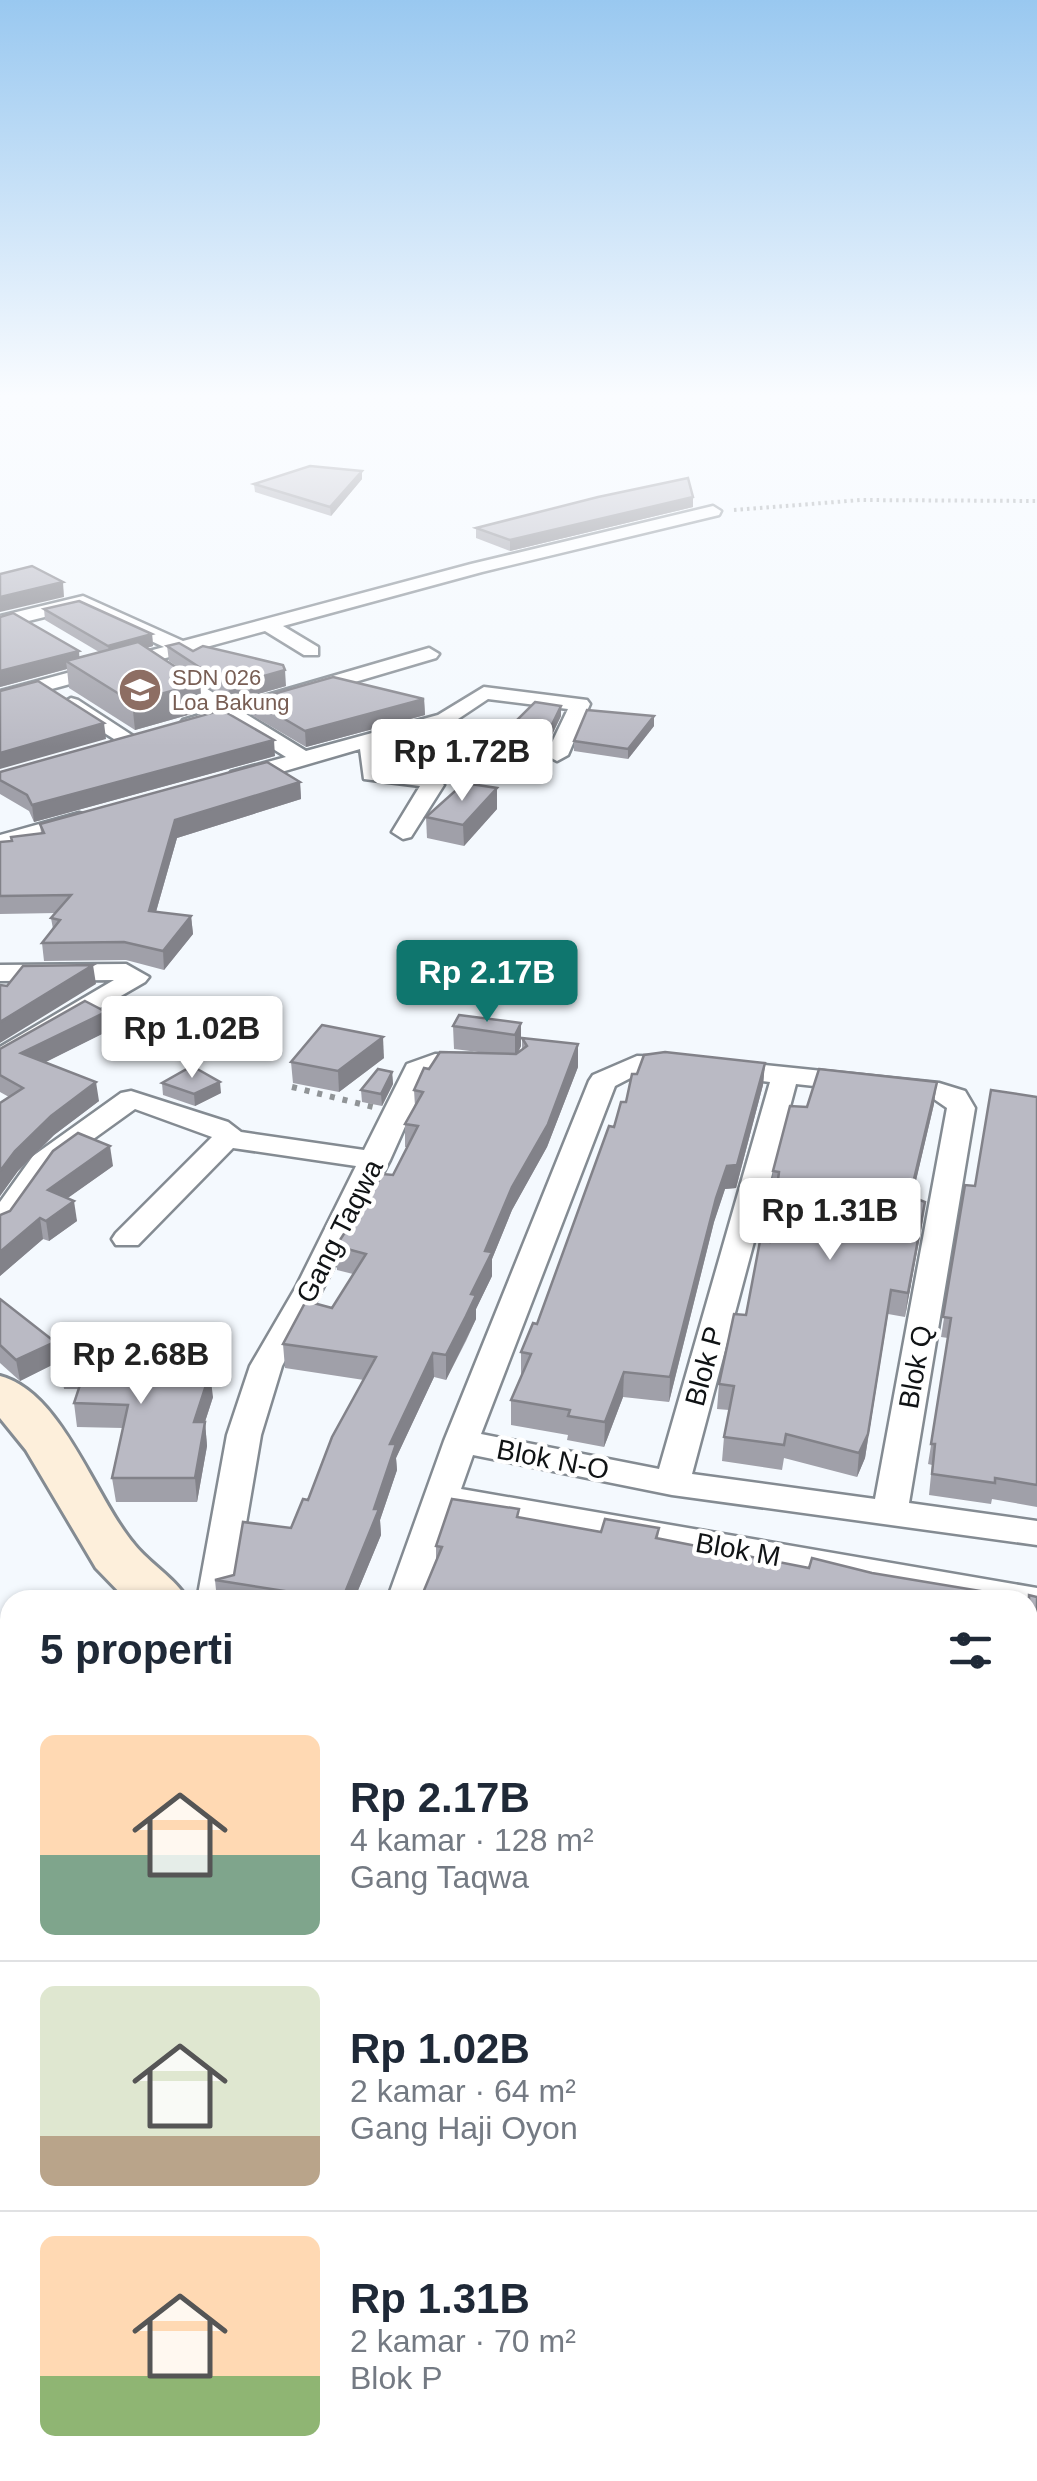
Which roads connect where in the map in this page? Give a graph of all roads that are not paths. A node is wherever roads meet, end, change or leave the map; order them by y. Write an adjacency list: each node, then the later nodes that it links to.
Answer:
1 (694, 515): 3 (street)
2 (9, 619): 4 (street); 5 (street)
3 (268, 625): 5 (street); 7 (street)
4 (47, 633)
5 (182, 648): 9 (street)
6 (76, 651): 10 (street)
7 (311, 651)
8 (429, 654): 14 (street)
9 (145, 658): 10 (street); 14 (street)
10 (106, 668): 12 (street)
11 (0, 676): 12 (street)
12 (35, 688): 13 (street); 16 (street)
13 (0, 697)
14 (226, 713): 16 (street); 19 (street)
15 (370, 742): 18 (street); 19 (street); 22 (street)
16 (134, 743): 17 (street)
17 (110, 750)
18 (557, 755)
19 (305, 760): 20 (street)
20 (212, 784)
21 (92, 816): 23 (street)
22 (403, 832)
23 (0, 842)
24 (0, 973): 25 (street)
25 (0, 1058)
26 (510, 1068): 29 (street, Gang Taqwa)
27 (786, 1077): 33 (street, Blok N-O); 34 (street, Blok P); 35 (street, Blok Q)
28 (228, 1137): 29 (street); 30 (street); 31 (street)
29 (376, 1160): 38 (street, Gang Taqwa)
30 (0, 1223)
31 (127, 1239)
32 (0, 1391): 37 (street)
33 (451, 1467): 34 (street, Blok N-O); 39 (street); 40 (street, Blok M)
34 (672, 1482): 35 (street, Blok N-O)
35 (890, 1510): 36 (street, Blok N-O)
36 (1037, 1533)
37 (150, 1590)
38 (217, 1590)
39 (408, 1590)
40 (989, 1590)

